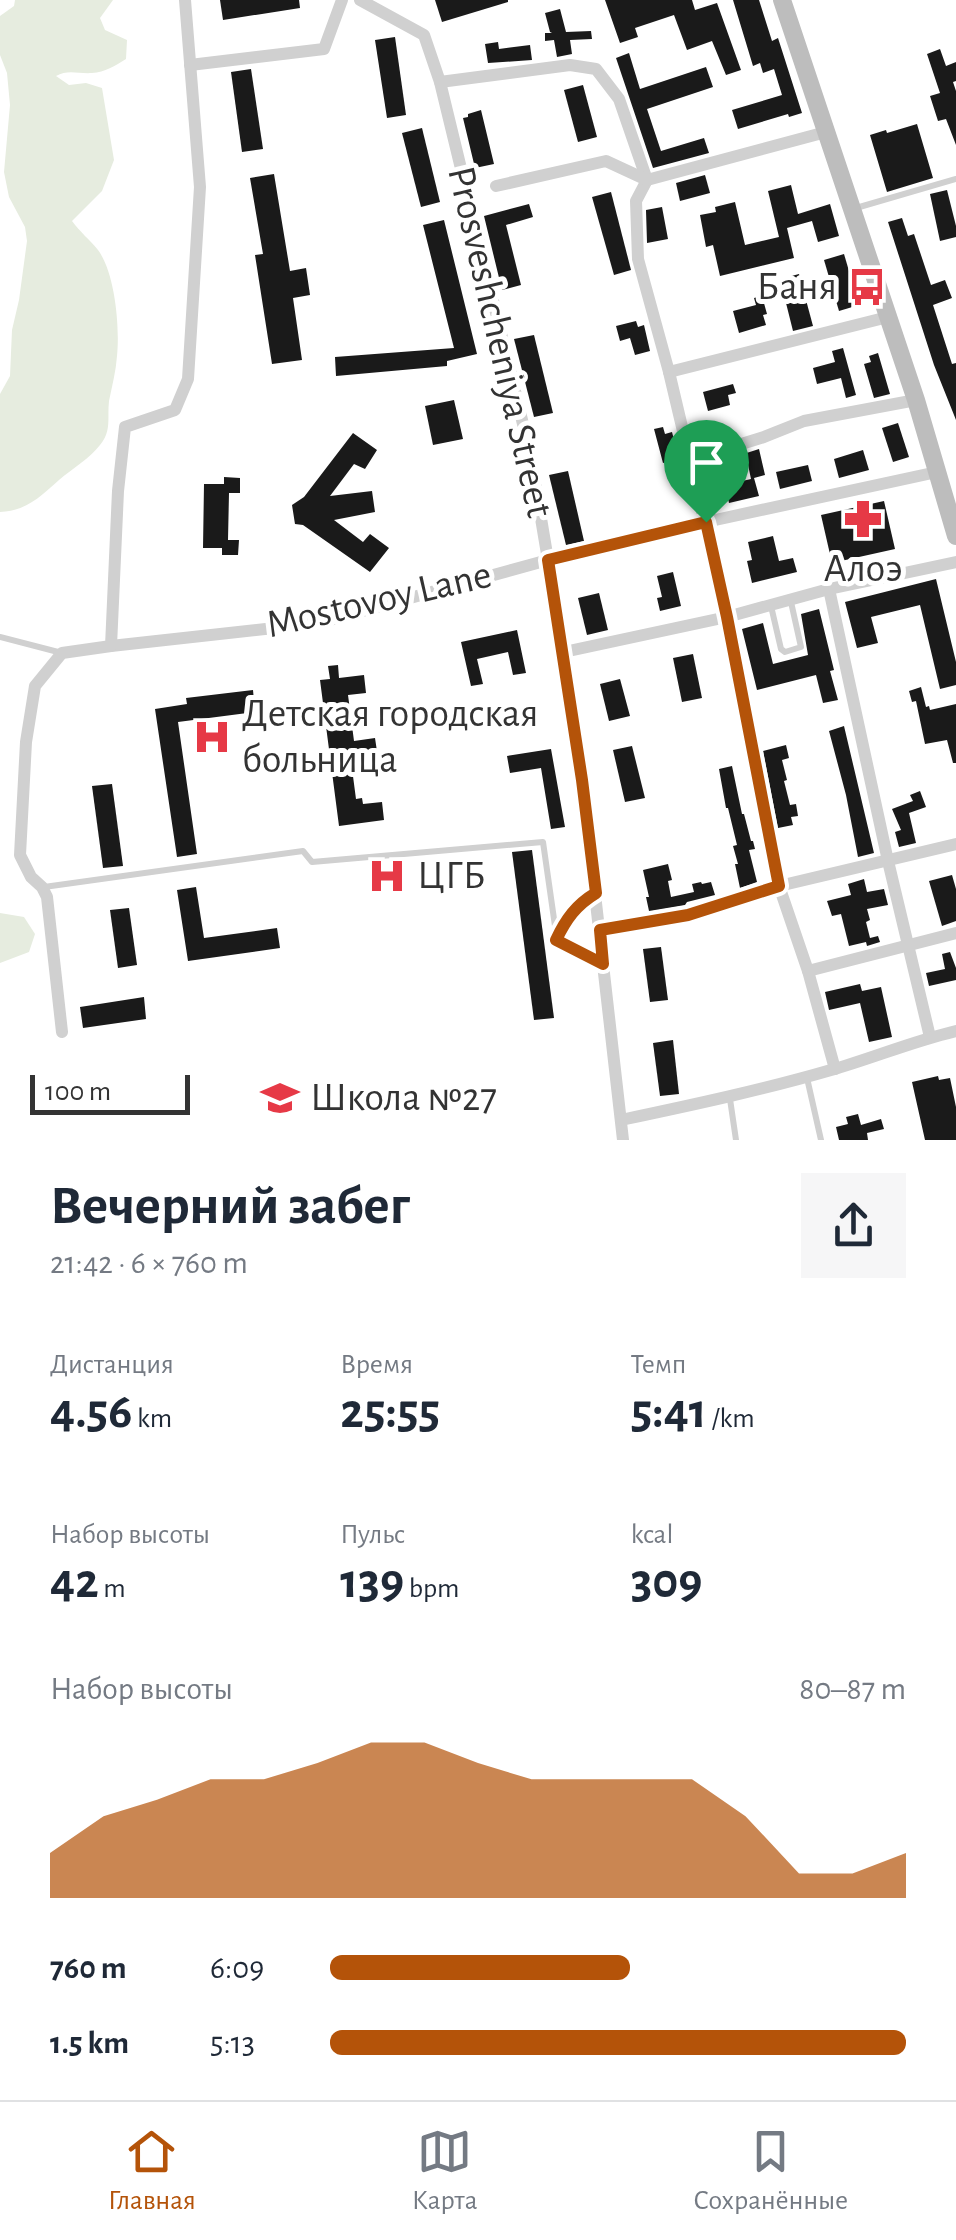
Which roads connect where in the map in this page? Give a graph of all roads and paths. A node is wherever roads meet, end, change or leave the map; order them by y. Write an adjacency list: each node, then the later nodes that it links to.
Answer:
1 (185, 0): 5 (street)
2 (342, 0): 5 (street)
3 (360, 0): 6 (street, Prosveshcheniya Street)
4 (782, 0): 7 (main road)
5 (190, 65): 26 (street)
6 (440, 82): 8 (street); 19 (street, Prosveshcheniya Street)
7 (826, 132): 8 (street); 11 (main road)
8 (647, 180): 10 (street); 13 (street)
9 (956, 180): 11 (lane)
10 (496, 186)
11 (851, 209): 12 (main road)
12 (888, 318): 13 (street); 14 (main road)
13 (669, 372): 15 (street)
14 (916, 400): 15 (street); 16 (main road)
15 (690, 460): 17 (street)
16 (936, 472): 17 (street, Mostovoy Lane); 18 (main road)
17 (706, 522): 19 (street, Mostovoy Lane); 24 (street)
18 (956, 536)
19 (548, 560): 26 (street, Mostovoy Lane); 27 (street, Prosveshcheniya Street)
20 (956, 562): 21 (street)
21 (829, 589): 22 (street); 30 (street)
22 (790, 600): 23 (street); 23 (lane)
23 (770, 605): 24 (street)
24 (727, 617): 27 (street); 31 (street)
25 (0, 637): 28 (lane)
26 (112, 646): 28 (street, Mostovoy Lane)
27 (564, 652): 33 (street, Prosveshcheniya Street)
28 (62, 653): 32 (street)
29 (956, 844): 30 (street)
30 (888, 860): 31 (street); 37 (street)
31 (779, 886): 34 (street); 39 (street)
32 (42, 887): 36 (lane); 41 (street)
33 (596, 893): 34 (street, Prosveshcheniya Street); 36 (lane)
34 (600, 930): 38 (street, Prosveshcheniya Street)
35 (956, 933): 37 (street)
36 (556, 940): 38 (lane)
37 (910, 946): 39 (street); 42 (street)
38 (603, 964): 46 (street, Prosveshcheniya Street)
39 (808, 972): 43 (street)
40 (956, 1030): 42 (street)
41 (62, 1032)
42 (930, 1036): 43 (street)
43 (836, 1069): 44 (street)
44 (807, 1077): 45 (street); 49 (lane)
45 (730, 1097): 46 (street); 48 (lane)
46 (621, 1120): 47 (street, Prosveshcheniya Street)
47 (624, 1140)
48 (736, 1140)
49 (822, 1140)

